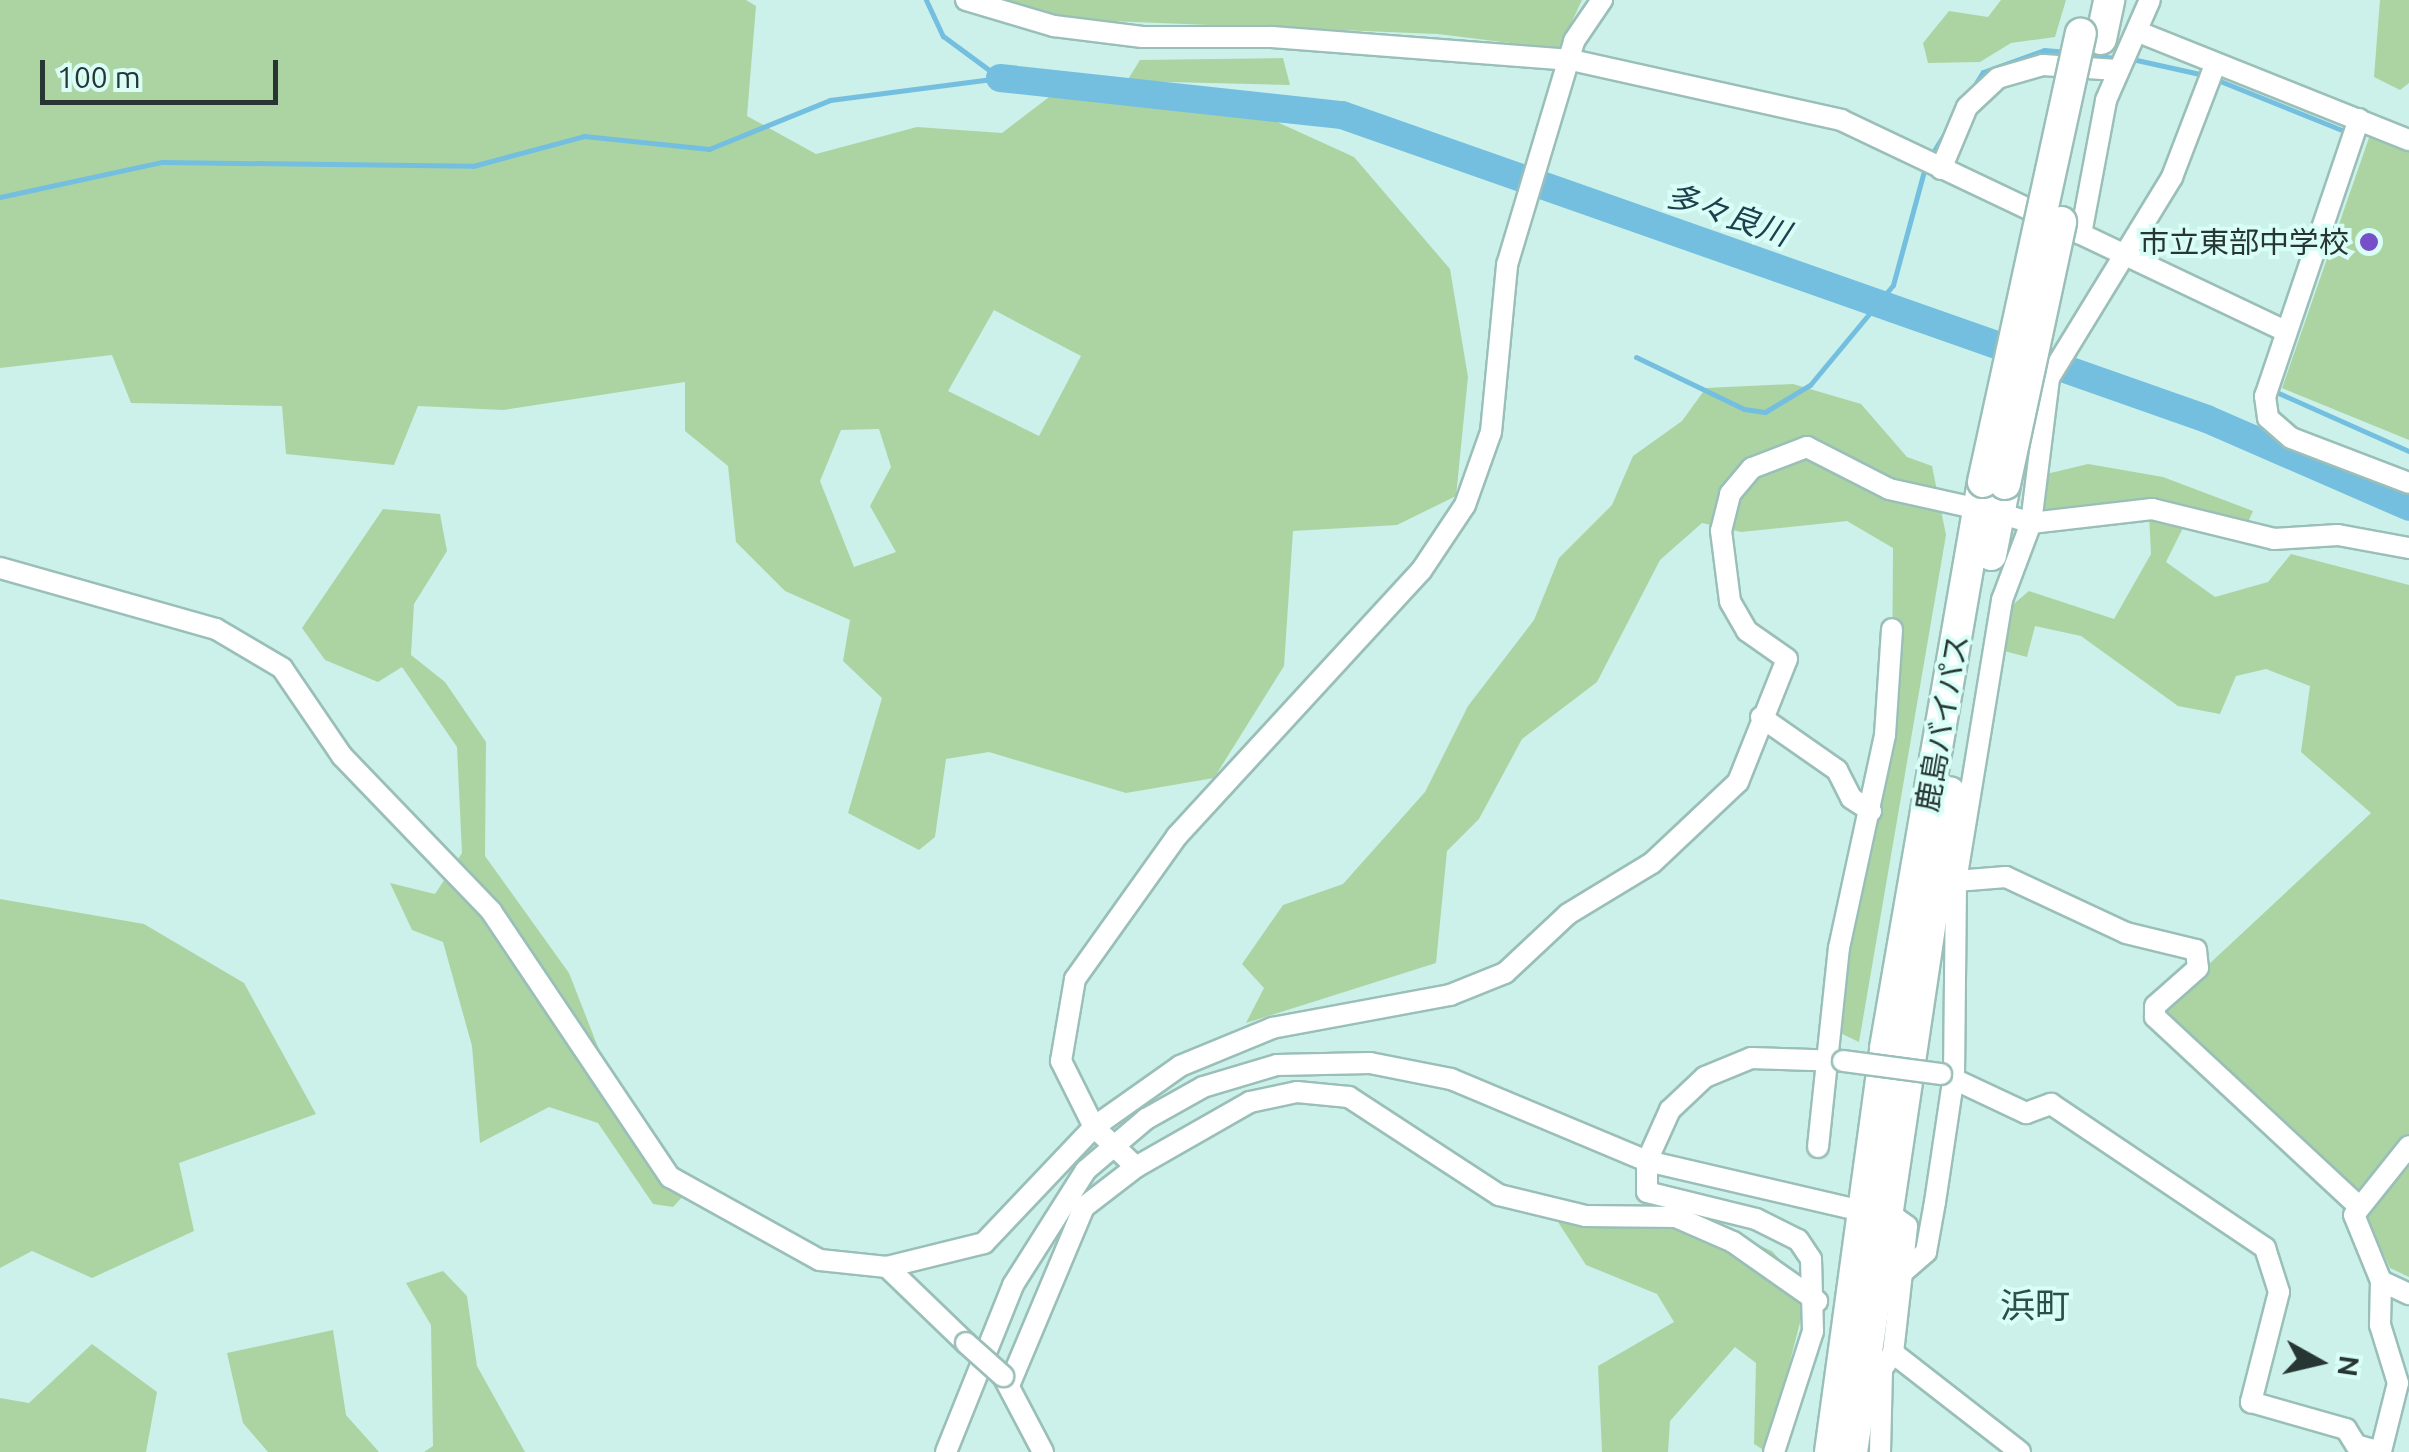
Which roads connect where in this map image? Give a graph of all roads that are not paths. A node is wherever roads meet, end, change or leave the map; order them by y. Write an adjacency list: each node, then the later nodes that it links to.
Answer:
1 (966, 0): 8 (street)
2 (1602, 0): 8 (street)
3 (2088, 0): 7 (highway, 鹿島バイパス)
4 (2109, 0): 7 (highway, 鹿島バイパス)
5 (2150, 0): 6 (street)
6 (2141, 33): 9 (street); 10 (street)
7 (2091, 36): 18 (highway, 鹿島バイパス, bridge)
8 (1571, 60): 13 (street); 28 (street)
9 (2215, 64): 11 (street); 15 (street)
10 (2117, 70): 13 (street); 14 (street)
11 (2354, 132): 12 (street); 16 (street)
12 (2409, 140)
13 (1941, 169): 14 (street)
14 (2081, 234): 15 (street)
15 (2125, 254): 16 (street); 19 (street)
16 (2284, 330): 17 (street)
17 (2409, 483)
18 (1991, 497): 19 (street); 23 (street); 35 (highway, 鹿島バイパス)
19 (2031, 522): 20 (street); 25 (street)
20 (2409, 548)
21 (0, 568): 36 (street)
22 (1892, 629): 24 (street)
23 (1761, 718): 24 (street); 28 (street)
24 (1870, 810): 26 (street)
25 (1956, 881): 27 (street); 34 (street)
26 (1836, 1060): 27 (street, bridge); 31 (street); 32 (street)
27 (1947, 1074): 37 (street); 50 (street)
28 (1094, 1127): 29 (street); 36 (street)
29 (1114, 1145): 32 (street); 33 (street); 43 (street)
30 (2409, 1146): 34 (street)
31 (1818, 1147)
32 (1647, 1161): 35 (street); 40 (street)
33 (1136, 1167): 40 (street); 42 (street)
34 (2355, 1202): 38 (street)
35 (1872, 1213): 37 (street); 46 (highway, 鹿島バイパス); 47 (highway, 鹿島バイパス)
36 (887, 1267): 42 (street, bridge)
37 (1902, 1274): 41 (street)
38 (2381, 1280): 39 (street); 50 (street)
39 (2409, 1294)
40 (1817, 1301): 45 (street)
41 (1894, 1353): 48 (street); 49 (street)
42 (1006, 1379): 44 (street)
43 (946, 1452)
44 (1043, 1452)
45 (1774, 1452)
46 (1830, 1452)
47 (1852, 1452)
48 (1880, 1452)
49 (2020, 1452)
50 (2381, 1452)

